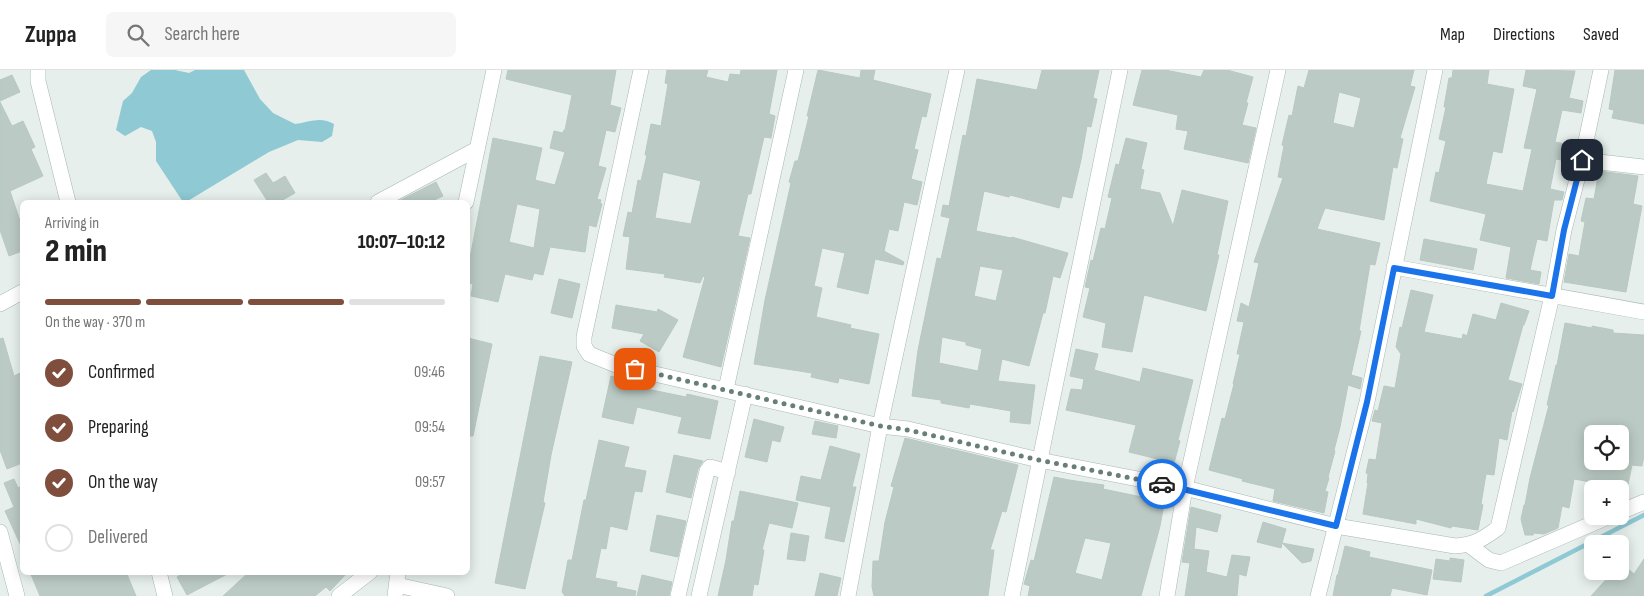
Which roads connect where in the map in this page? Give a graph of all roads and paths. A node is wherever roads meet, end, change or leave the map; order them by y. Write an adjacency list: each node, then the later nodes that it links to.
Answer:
1 (38, 70): 13 (street)
2 (494, 70): 10 (street)
3 (641, 70): 21 (street)
4 (796, 70): 21 (street)
5 (957, 70): 23 (street)
6 (1120, 70): 24 (street)
7 (1278, 70): 26 (street)
8 (1435, 70): 16 (street)
9 (1601, 70): 11 (street)
10 (477, 149): 14 (street); 15 (street)
11 (1582, 160): 12 (street); 18 (street)
12 (1644, 167)
13 (68, 200)
14 (382, 200)
15 (466, 200)
16 (1394, 268): 18 (street); 30 (street)
17 (20, 293): 19 (street)
18 (1552, 296): 20 (street); 32 (street)
19 (0, 304)
20 (1644, 312)
21 (726, 389): 22 (street)
22 (745, 394): 23 (street); 25 (street)
23 (880, 426): 24 (street); 42 (street)
24 (1039, 460): 26 (street); 43 (street)
25 (728, 472): 40 (street); 41 (street)
26 (1185, 488): 30 (street); 44 (street)
27 (1644, 502): 28 (street)
28 (1629, 508)
29 (1589, 525): 32 (street)
30 (1336, 526): 32 (street); 45 (street)
31 (0, 532): 36 (street)
32 (1469, 545)
33 (160, 575): 37 (street)
34 (366, 575): 38 (street)
35 (397, 584): 39 (street)
36 (17, 596)
37 (165, 596)
38 (339, 596)
39 (447, 596)
40 (678, 596)
41 (699, 596)
42 (848, 596)
43 (1012, 596)
44 (1167, 596)
45 (1318, 596)

